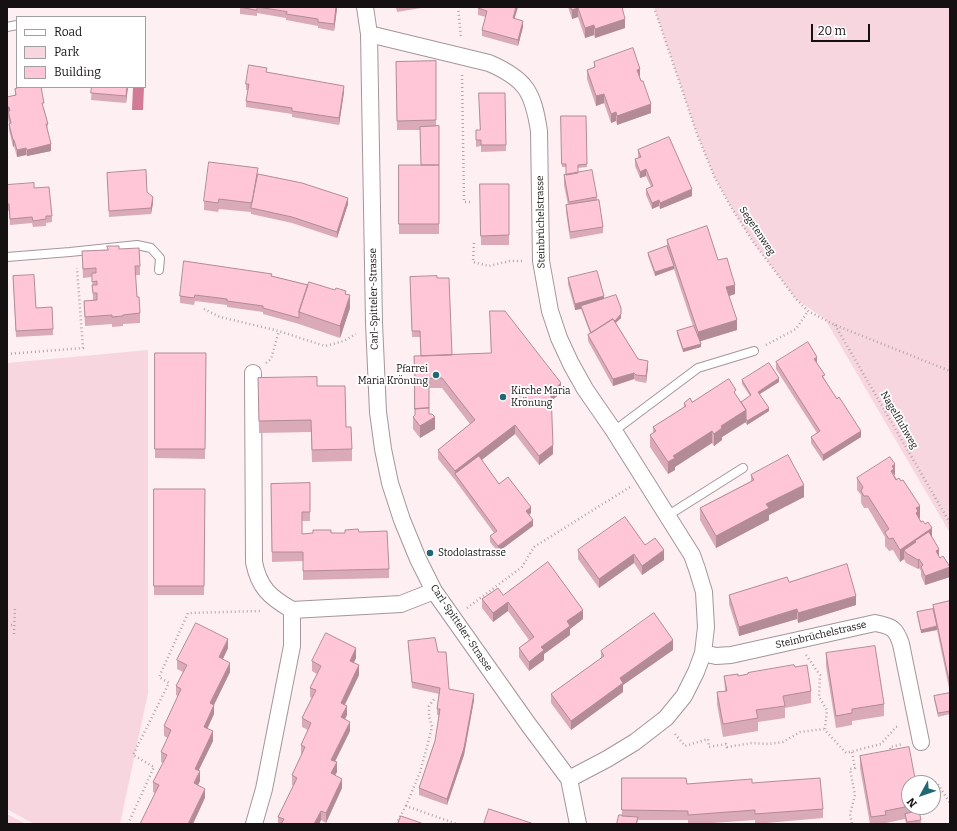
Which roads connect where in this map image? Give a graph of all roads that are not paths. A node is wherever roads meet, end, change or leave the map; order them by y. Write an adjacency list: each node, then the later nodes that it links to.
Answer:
1 (365, 7): 2 (street, Carl-Spitteler-Strasse)
2 (369, 34): 7 (street, Steinbrüchelstrasse); 10 (street, Carl-Spitteler-Strasse)
3 (7, 257): 4 (lane)
4 (159, 270)
5 (754, 351): 7 (lane)
6 (253, 374): 11 (street)
7 (614, 431): 9 (street, Steinbrüchelstrasse)
8 (743, 468): 9 (lane)
9 (667, 516): 12 (street, Steinbrüchelstrasse)
10 (434, 590): 11 (street); 14 (street, Carl-Spitteler-Strasse)
11 (292, 610): 15 (street)
12 (703, 653): 13 (street, Steinbrüchelstrasse); 14 (street, Steinbrüchelstrasse)
13 (921, 741)
14 (569, 778): 16 (street, Carl-Spitteler-Strasse)
15 (254, 824)
16 (578, 824)

